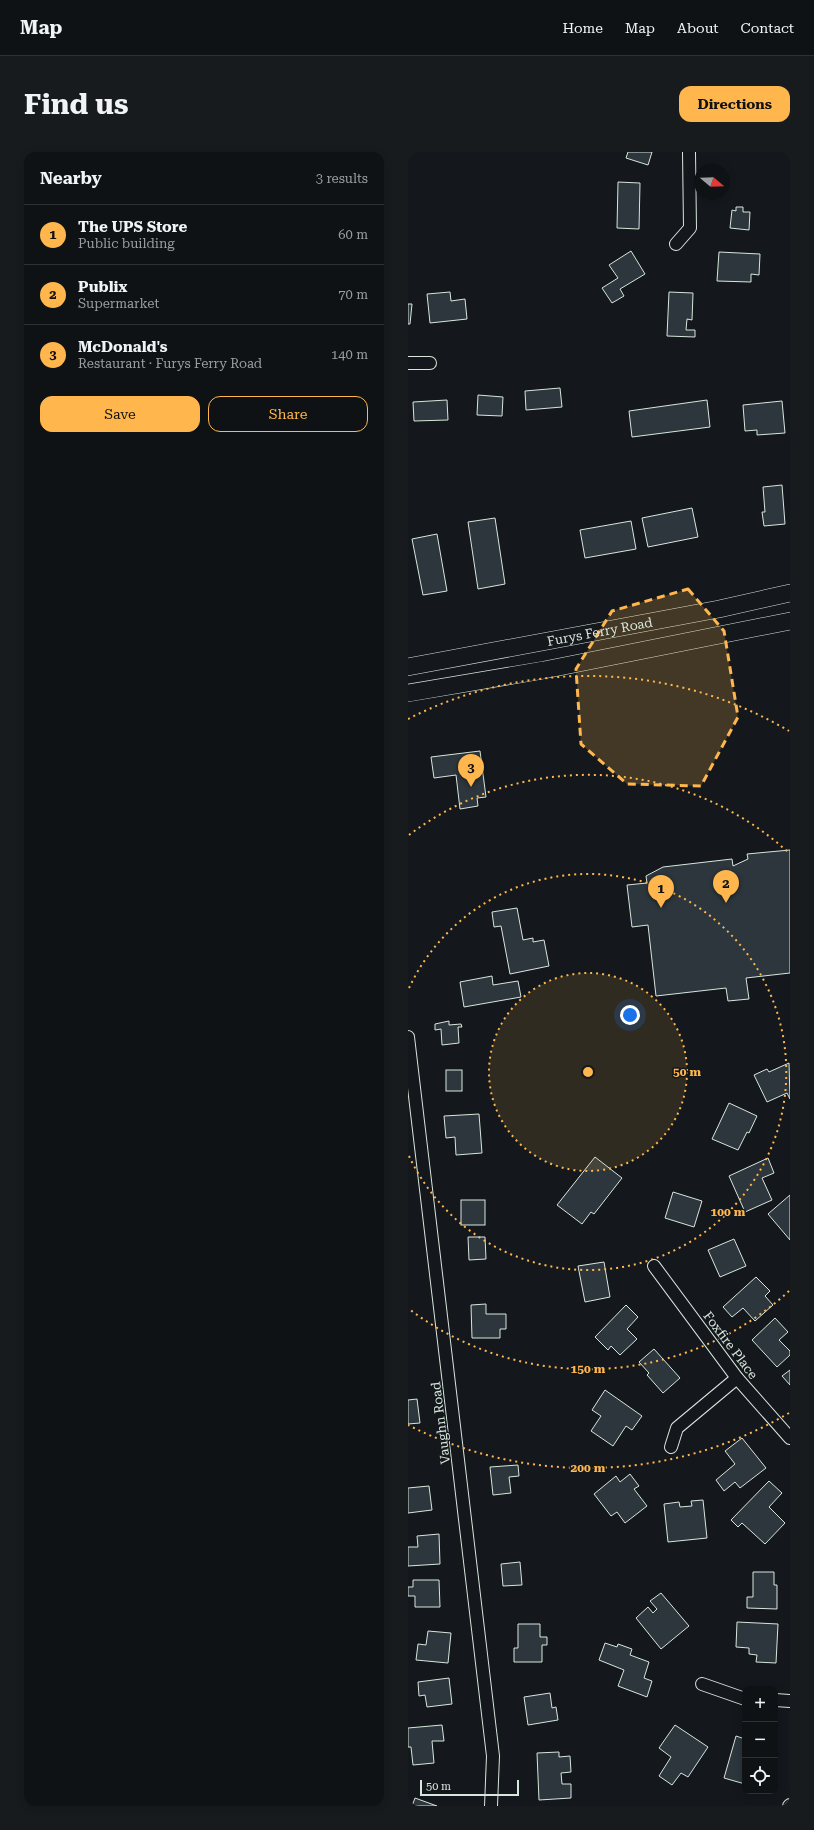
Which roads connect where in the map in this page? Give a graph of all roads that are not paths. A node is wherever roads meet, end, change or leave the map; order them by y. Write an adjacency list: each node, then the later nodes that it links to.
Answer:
1 (688, 152): 2 (street)
2 (676, 244)
3 (408, 363): 4 (street)
4 (430, 363)
5 (790, 593): 7 (main road, Furys Ferry Road)
6 (790, 621): 8 (main road, Furys Ferry Road)
7 (408, 667)
8 (408, 693)
9 (408, 1037): 18 (street, Vaughn Road)
10 (654, 1266): 11 (street, Foxfire Place)
11 (737, 1378): 12 (street, Foxfire Place); 13 (street)
12 (790, 1438)
13 (672, 1447)
14 (702, 1684): 15 (street)
15 (742, 1698)
16 (778, 1700): 17 (street)
17 (790, 1701)
18 (491, 1806)

